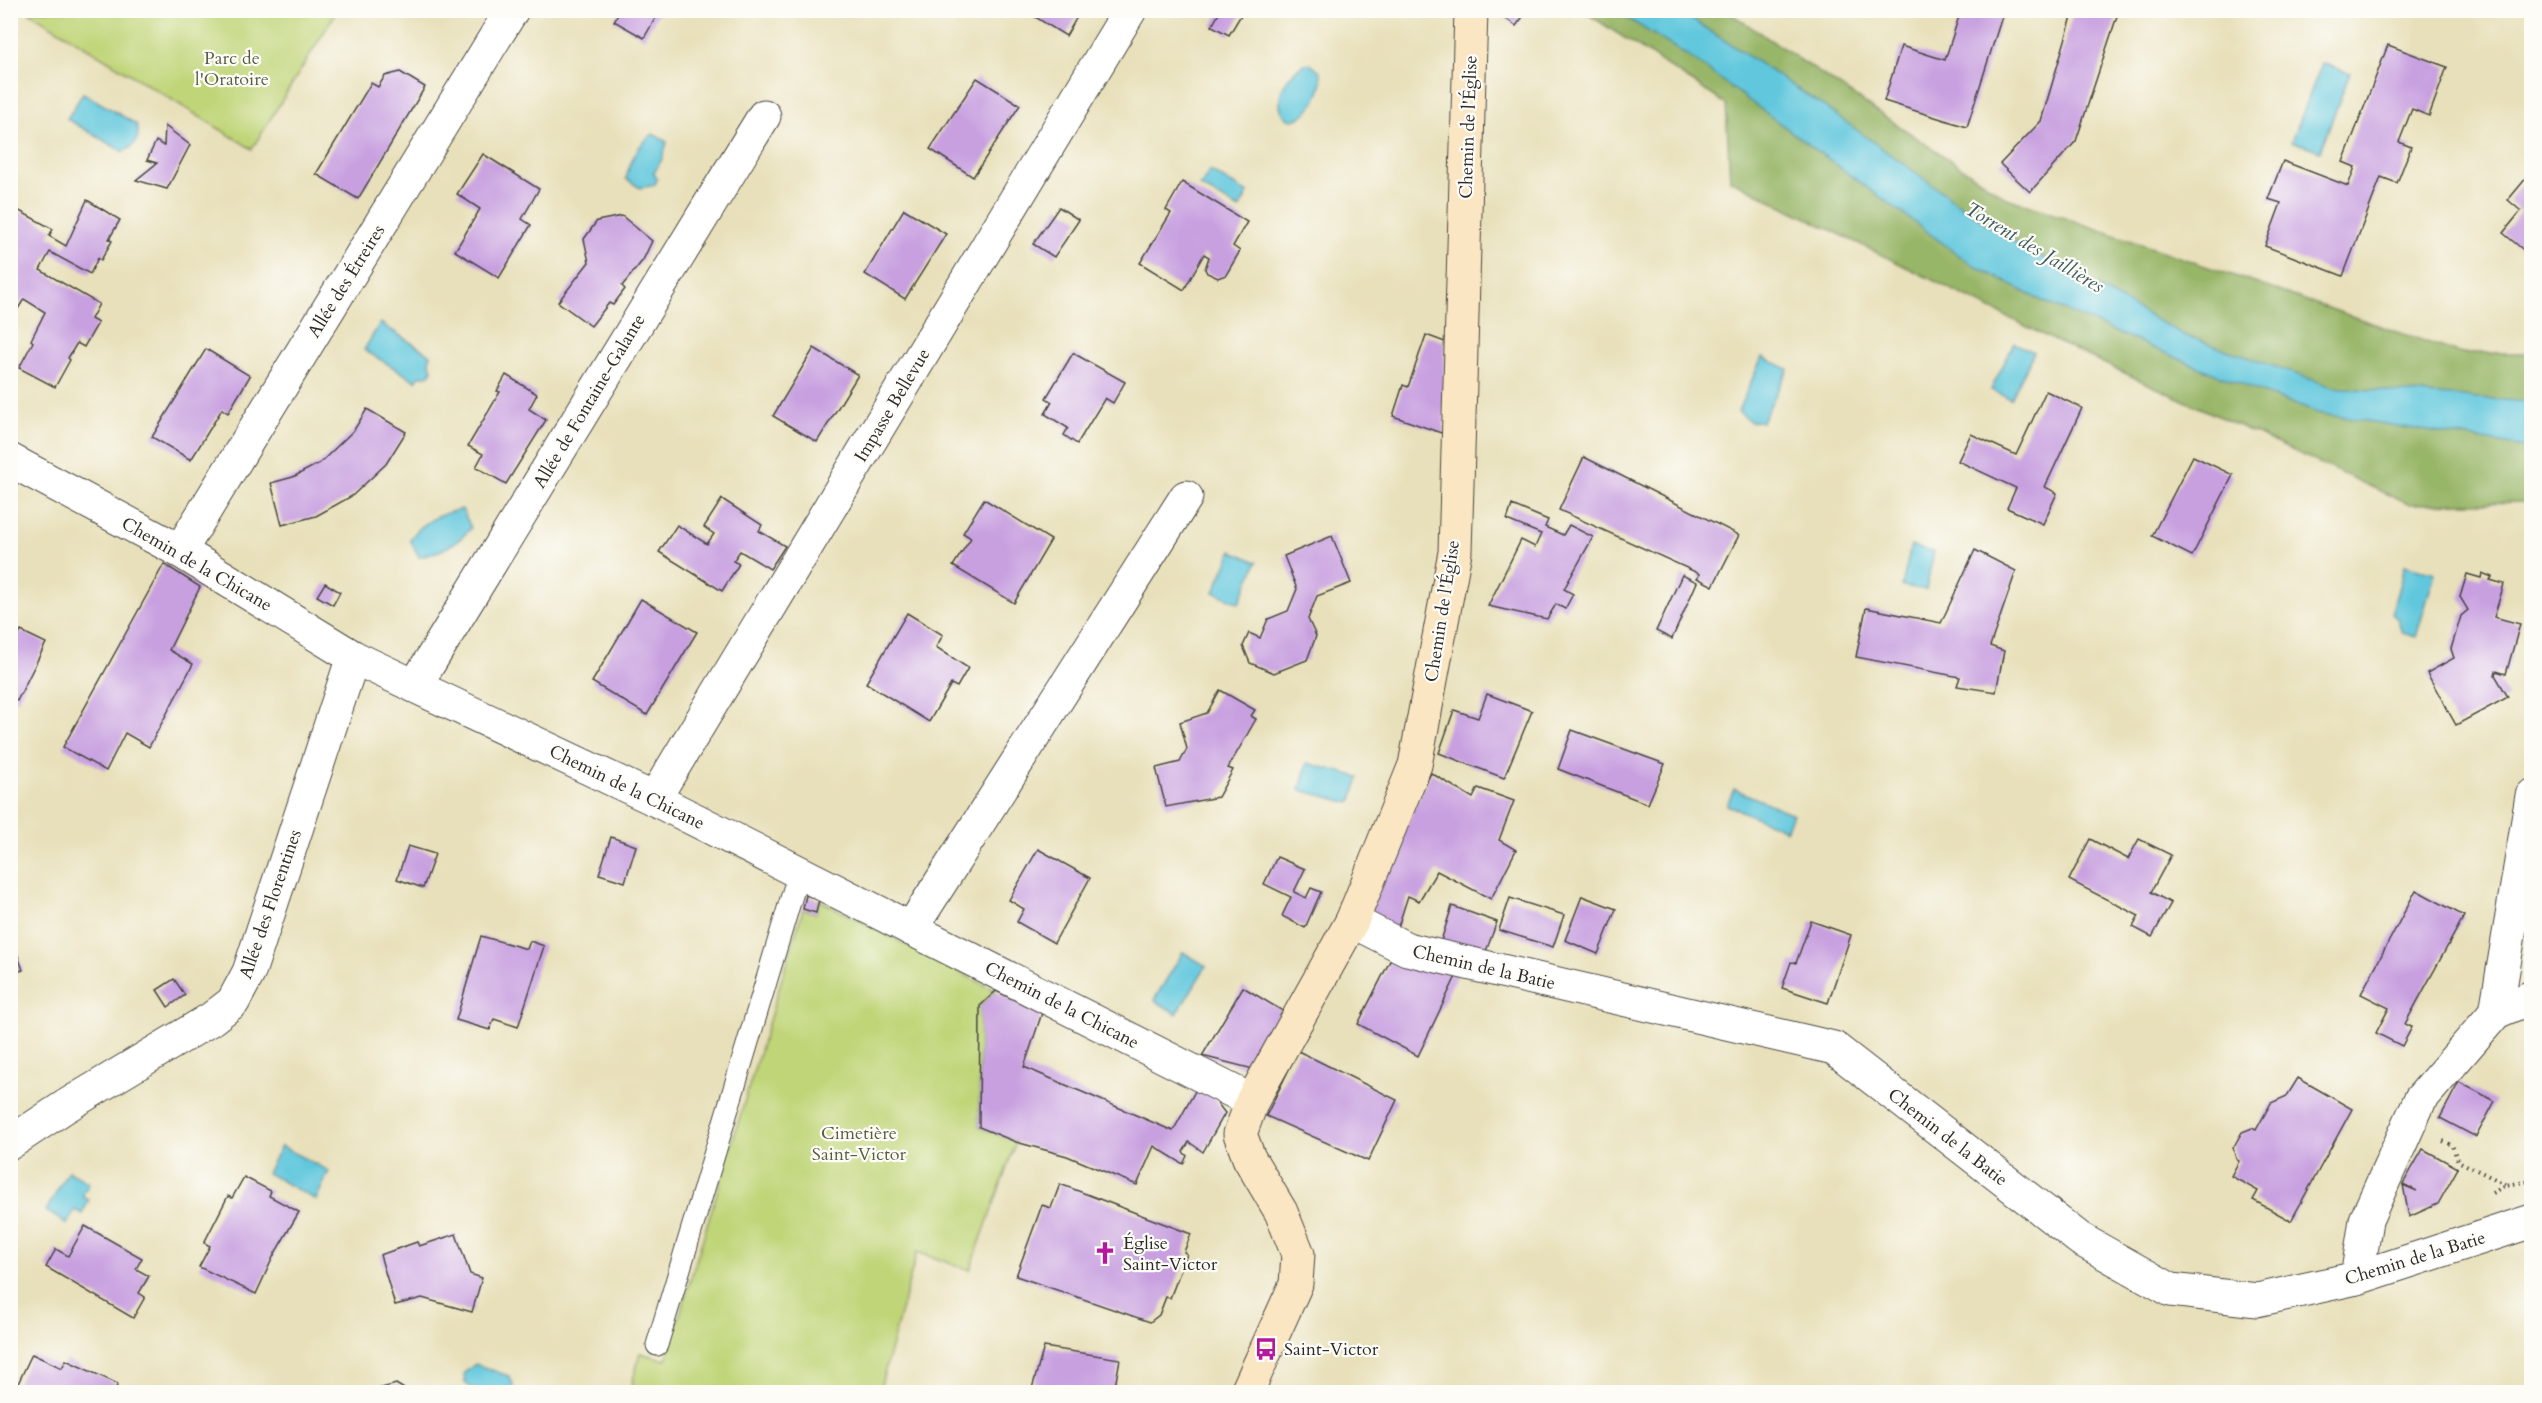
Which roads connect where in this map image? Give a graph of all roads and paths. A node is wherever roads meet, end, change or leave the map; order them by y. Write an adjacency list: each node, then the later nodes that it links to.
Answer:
1 (132, 10): 2 (path)
2 (154, 10)
3 (512, 10): 9 (street, Allée des Étreires)
4 (1130, 10): 13 (street, Impasse Bellevue)
5 (1471, 10): 15 (street, Chemin de l'Église)
6 (764, 116): 11 (street, Allée de Fontaine-Galante)
7 (10, 460): 9 (street, Chemin de la Chicane)
8 (1186, 497): 16 (street)
9 (180, 551): 10 (street, Chemin de la Chicane)
10 (353, 657): 11 (street, Chemin de la Chicane); 20 (street, Allée des Florentines)
11 (415, 686): 13 (street, Chemin de la Chicane)
12 (2532, 796): 18 (street)
13 (654, 799): 14 (street, Chemin de la Chicane)
14 (799, 872): 16 (street, Chemin de la Chicane); 25 (lane)
15 (1352, 921): 19 (street, Chemin de l'Église); 24 (street, Chemin de la Batie)
16 (911, 929): 19 (street, Chemin de la Chicane)
17 (2532, 997): 18 (street)
18 (2496, 1012): 24 (street)
19 (1252, 1101): 26 (street, Chemin de l'Église)
20 (10, 1143)
21 (2458, 1161): 22 (path)
22 (2506, 1185)
23 (2532, 1221): 24 (street, Chemin de la Batie)
24 (2357, 1278)
25 (657, 1345)
26 (1247, 1392)

